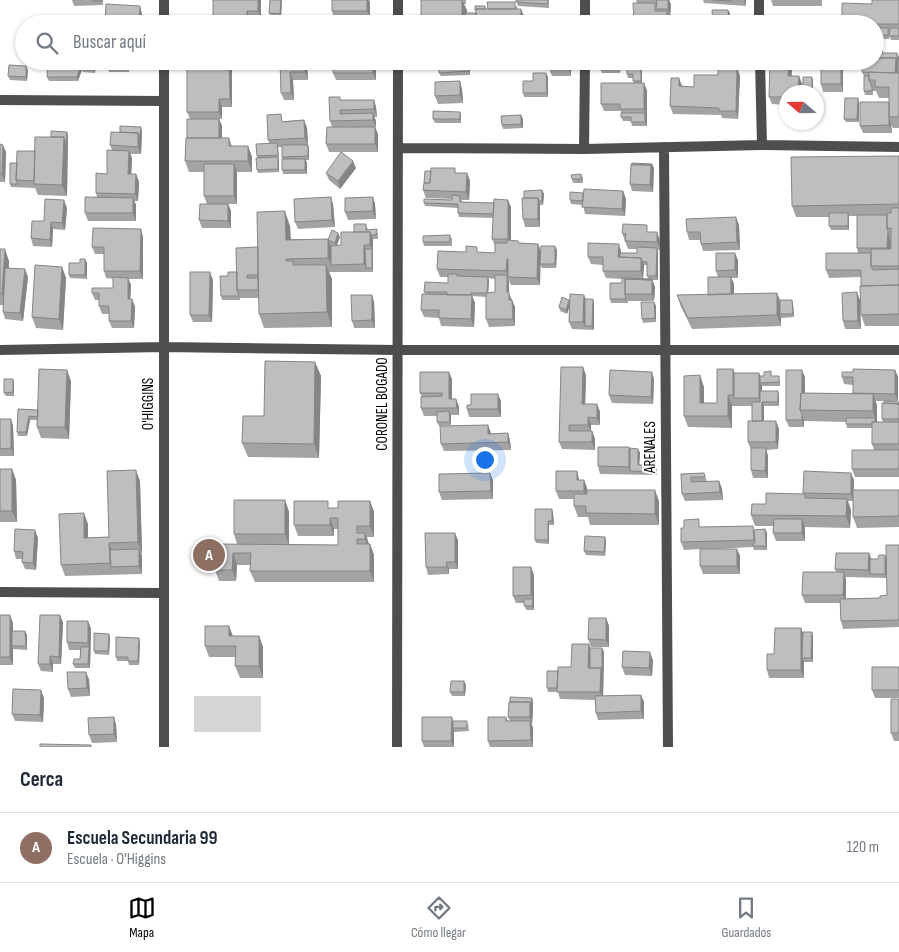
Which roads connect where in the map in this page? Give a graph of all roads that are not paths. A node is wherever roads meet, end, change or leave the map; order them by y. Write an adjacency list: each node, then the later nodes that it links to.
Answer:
1 (164, 0): 5 (street)
2 (398, 0): 6 (street)
3 (585, 0): 7 (street)
4 (759, 0): 8 (street)
5 (164, 15)
6 (398, 15)
7 (585, 15)
8 (759, 15)
9 (164, 70): 14 (street, O'HIGGINS)
10 (398, 70): 18 (street, CORONEL BOGADO)
11 (585, 70): 19 (street)
12 (760, 70): 15 (street)
13 (0, 100): 14 (street)
14 (164, 101): 20 (street, O'HIGGINS)
15 (762, 145): 16 (street); 17 (street)
16 (899, 146)
17 (664, 147): 19 (street); 21 (street, ARENALES)
18 (398, 148): 19 (street); 23 (street, CORONEL BOGADO)
19 (584, 149)
20 (163, 347): 22 (street); 23 (street); 26 (street, O'HIGGINS)
21 (665, 349): 23 (street); 24 (street); 29 (street, ARENALES)
22 (0, 350)
23 (397, 350): 28 (street, CORONEL BOGADO)
24 (899, 350)
25 (0, 592): 26 (street)
26 (164, 593): 27 (street, O'HIGGINS)
27 (164, 747)
28 (396, 747)
29 (668, 747)

